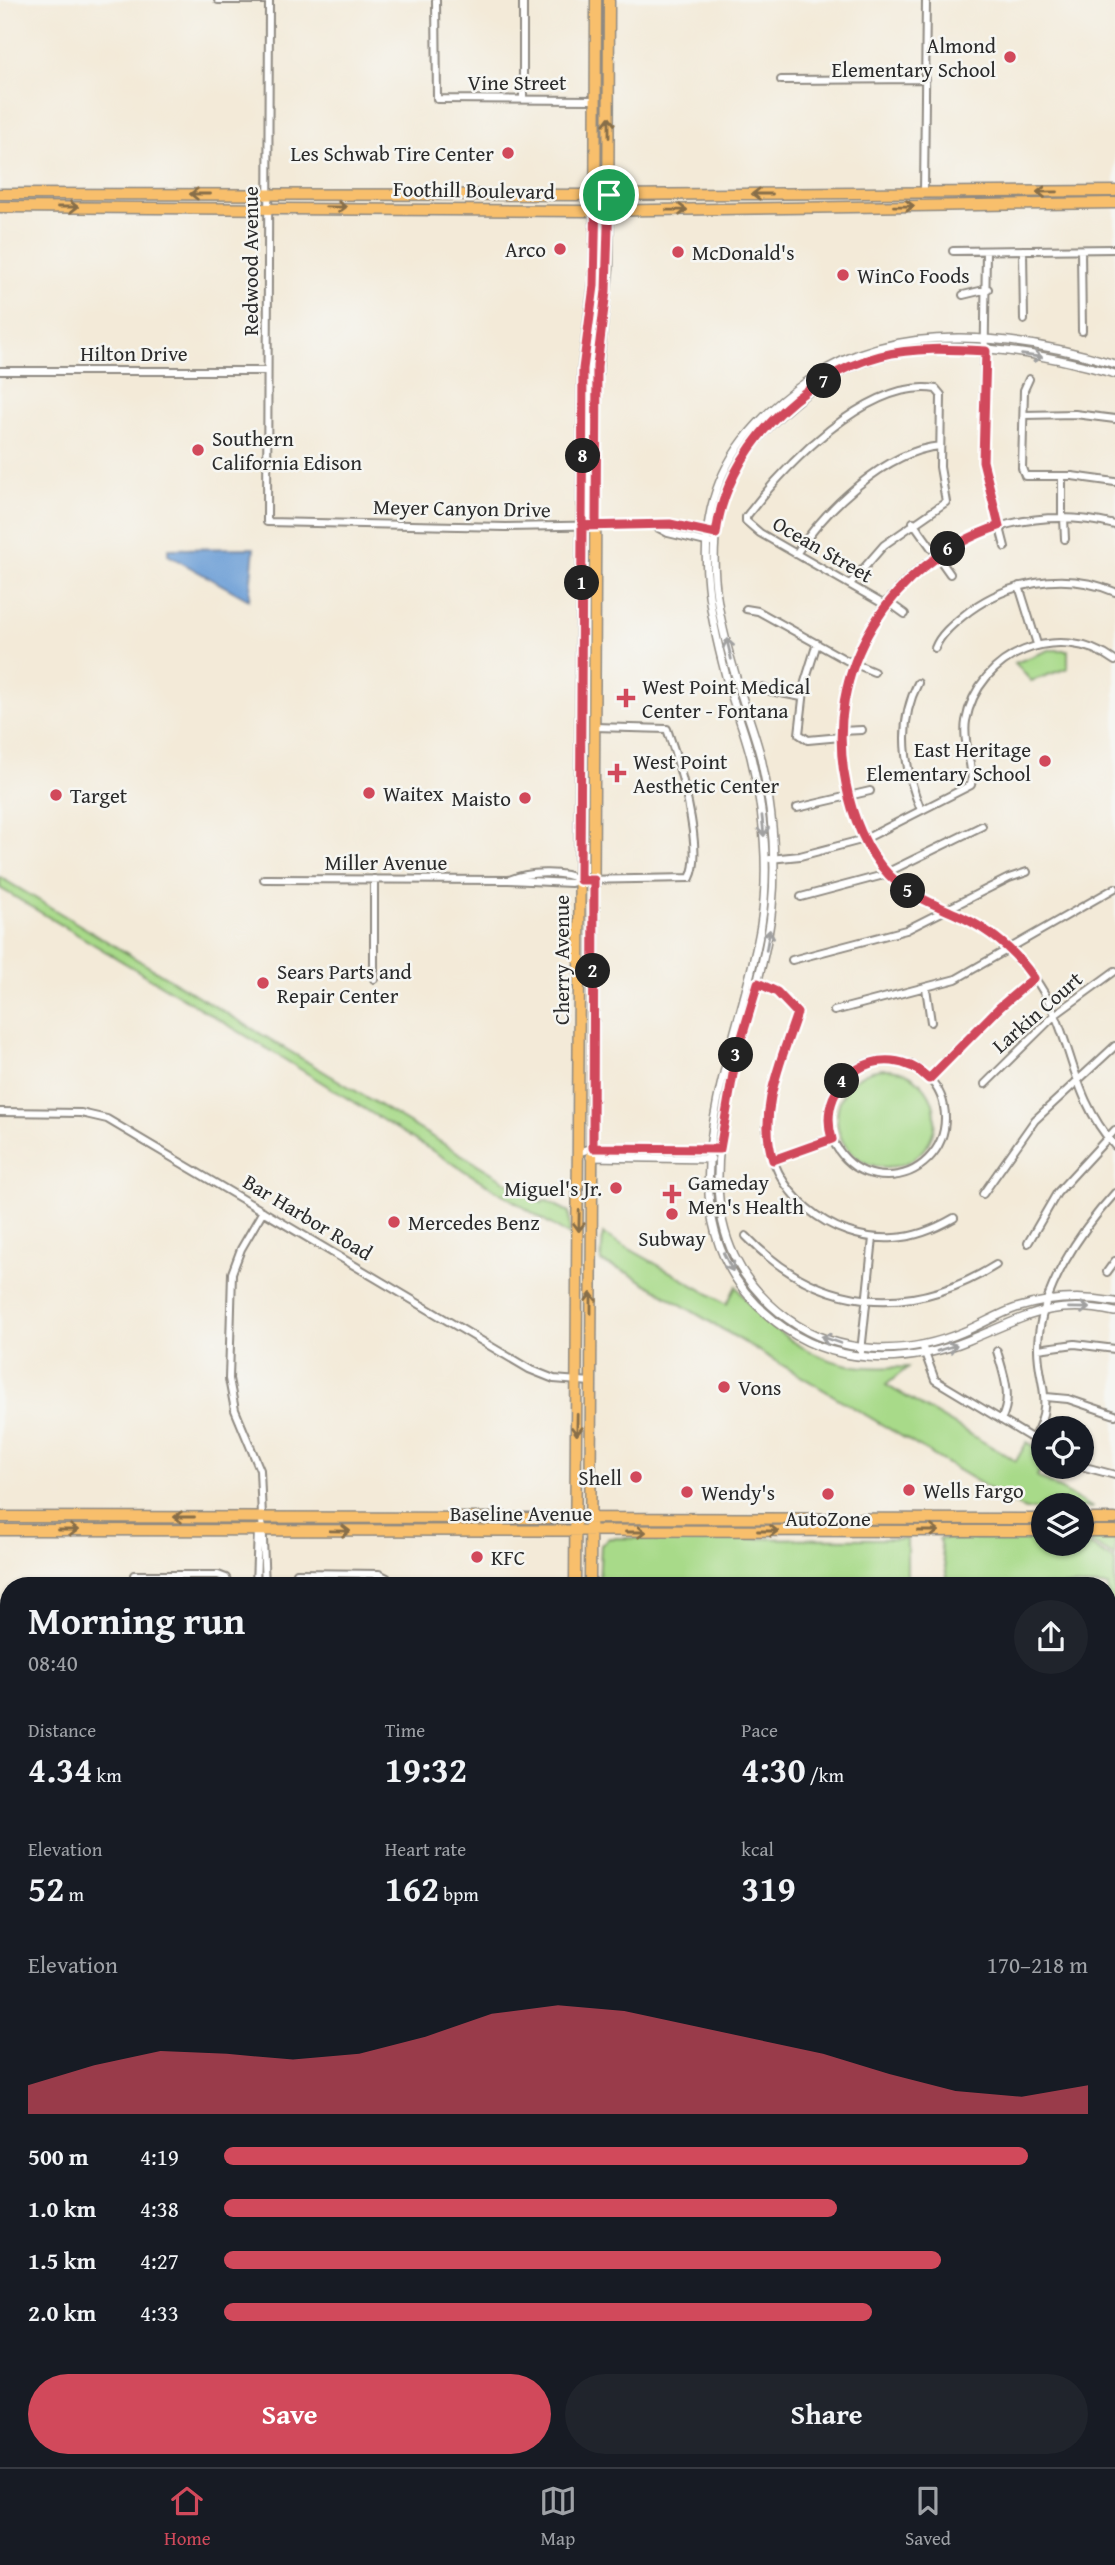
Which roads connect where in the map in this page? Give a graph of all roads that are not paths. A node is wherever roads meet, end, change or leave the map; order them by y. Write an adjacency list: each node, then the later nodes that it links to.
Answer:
1 (218, 0): 2 (street)
2 (269, 0): 15 (street, Redwood Avenue)
3 (436, 0): 10 (street, Vine Street)
4 (523, 0): 10 (street)
5 (596, 0): 11 (main road, Cherry Avenue)
6 (609, 0): 18 (main road, Cherry Avenue, one-way to 6)
7 (926, 0): 8 (street)
8 (926, 79): 9 (street); 13 (street)
9 (781, 80)
10 (523, 99): 11 (street, Vine Street)
11 (596, 100): 17 (main road, Cherry Avenue)
12 (1115, 191): 13 (main road, Foothill Boulevard, one-way to 13)
13 (924, 193): 16 (main road, Foothill Boulevard)
14 (0, 194): 15 (main road, Foothill Boulevard, one-way to 14)
15 (268, 194): 17 (main road, Foothill Boulevard); 21 (street, Redwood Avenue)
16 (857, 194): 18 (main road, Foothill Boulevard, one-way to 18); 22 (main road)
17 (596, 195): 18 (main road, Foothill Boulevard); 23 (main road, Cherry Avenue)
18 (609, 195): 24 (main road, Cherry Avenue)
19 (1115, 203): 22 (main road, Foothill Boulevard, one-way to 19)
20 (0, 207): 21 (main road, Foothill Boulevard, one-way to 21)
21 (268, 207): 23 (main road, Foothill Boulevard, one-way to 23); 38 (street, Redwood Avenue)
22 (799, 207): 24 (main road, Foothill Boulevard, one-way to 22)
23 (595, 211): 24 (main road, Foothill Boulevard); 51 (main road, Cherry Avenue)
24 (608, 211): 49 (main road, Cherry Avenue)
25 (1115, 249): 27 (street)
26 (1023, 250): 27 (street); 29 (street); 32 (street)
27 (1081, 250): 33 (street)
28 (953, 251): 29 (street)
29 (986, 251): 30 (street)
30 (988, 289): 31 (street); 34 (street)
31 (963, 295)
32 (1024, 320)
33 (1082, 331)
34 (986, 341): 35 (street); 36 (street); 54 (street)
35 (986, 351): 39 (street, one-way to 39); 53 (street); 55 (street)
36 (1115, 364)
37 (0, 371): 38 (street, Hilton Drive)
38 (267, 371): 47 (street, Redwood Avenue)
39 (1115, 374)
40 (1029, 379): 41 (street)
41 (1024, 415): 42 (street); 44 (street)
42 (1115, 419)
43 (940, 446): 48 (street); 60 (street); 60 (street, Ocean Street)
44 (1062, 476): 45 (street); 46 (street)
45 (1115, 482)
46 (1063, 518): 50 (street); 53 (street); 56 (street)
47 (267, 522): 51 (street, Meyer Canyon Drive)
48 (913, 522): 61 (street); 63 (street)
49 (596, 525): 51 (street, Meyer Canyon Drive); 52 (street, Meyer Canyon Drive); 78 (main road, Cherry Avenue)
50 (1115, 525)
51 (582, 526): 93 (main road, Cherry Avenue)
52 (656, 526): 54 (street, Meyer Canyon Drive); 57 (street, Meyer Canyon Drive)
53 (999, 526): 59 (street); 61 (street)
54 (706, 532): 55 (street, Meyer Canyon Drive); 57 (street)
55 (716, 534): 58 (street)
56 (1065, 539)
57 (705, 542): 58 (street, Meyer Canyon Drive); 87 (street, one-way to 87)
58 (715, 544): 88 (street, one-way to 58)
59 (1006, 547)
60 (796, 554): 63 (street, Ocean Street)
61 (937, 556): 62 (street); 66 (street)
62 (950, 574)
63 (850, 584): 66 (street, Ocean Street)
64 (1019, 586): 65 (street); 70 (street); 71 (street)
65 (1115, 592)
66 (886, 603): 68 (street, Ocean Street); 73 (street)
67 (746, 609): 69 (street)
68 (905, 614)
69 (817, 643): 73 (street); 77 (street)
70 (1037, 644): 72 (street); 84 (street)
71 (935, 648)
72 (1115, 661)
73 (854, 664): 74 (street); 80 (street)
74 (874, 672)
75 (918, 683): 84 (street)
76 (764, 687): 77 (street)
77 (802, 697): 80 (street)
78 (594, 727): 94 (main road, Cherry Avenue); 94 (street, Miller Avenue)
79 (862, 730): 80 (street)
80 (841, 734): 82 (street)
81 (870, 791): 82 (street)
82 (849, 797): 83 (street); 86 (street)
83 (797, 808)
84 (921, 810): 86 (street)
85 (982, 826): 90 (street)
86 (865, 839): 88 (street); 90 (street)
87 (765, 859): 88 (street); 103 (street)
88 (774, 859): 104 (street, one-way to 88)
89 (1027, 872): 97 (street)
90 (887, 873): 96 (street); 97 (street)
91 (264, 879): 92 (street, Miller Avenue)
92 (374, 879): 93 (street, Miller Avenue); 102 (street)
93 (580, 880): 94 (street, Miller Avenue); 120 (main road, Cherry Avenue)
94 (594, 880): 121 (main road, Cherry Avenue)
95 (1115, 888): 98 (street)
96 (800, 897)
97 (946, 910): 98 (street); 99 (street)
98 (1009, 949): 101 (street); 105 (street)
99 (792, 960)
100 (1115, 971): 107 (street, Larkin Court)
101 (1034, 978): 107 (street); 110 (street)
102 (374, 979)
103 (750, 981): 104 (street); 118 (street)
104 (758, 983): 119 (street); 124 (street)
105 (926, 988): 106 (street); 108 (street)
106 (834, 1011)
107 (1056, 1014): 111 (street); 112 (street, Larkin Court)
108 (931, 1022)
109 (1115, 1046): 111 (street)
110 (929, 1079): 116 (street); 116 (street)
111 (1075, 1080): 115 (street); 126 (street)
112 (985, 1084)
113 (0, 1112): 127 (street, Bar Harbor Road)
114 (1115, 1130): 115 (street)
115 (1107, 1137): 117 (street); 131 (street)
116 (832, 1139): 124 (street)
117 (1115, 1146)
118 (711, 1149): 119 (street); 121 (street); 122 (street)
119 (720, 1149): 123 (street)
120 (579, 1152): 121 (street); 147 (main road, Cherry Avenue, one-way to 147)
121 (593, 1152): 122 (street); 148 (main road, Cherry Avenue, one-way to 121)
122 (710, 1159): 123 (street); 146 (street, one-way to 146)
123 (719, 1159): 141 (street, one-way to 123)
124 (773, 1160): 130 (street)
125 (1115, 1193): 136 (street)
126 (983, 1194)
127 (263, 1211): 147 (street, Bar Harbor Road); 159 (street)
128 (954, 1218): 130 (street)
129 (746, 1236): 135 (street)
130 (873, 1238): 135 (street)
131 (1028, 1243)
132 (1115, 1261): 134 (street)
133 (996, 1265): 135 (street)
134 (1107, 1272)
135 (867, 1300): 141 (street)
136 (1048, 1301): 137 (street); 138 (street); 140 (street)
137 (1115, 1302)
138 (1043, 1310): 139 (street, one-way to 139); 142 (street); 145 (street, one-way to 138)
139 (1115, 1312)
140 (922, 1345): 141 (street); 145 (street)
141 (861, 1348): 146 (street)
142 (1038, 1349): 143 (street); 149 (street)
143 (1115, 1349)
144 (997, 1351): 152 (street)
145 (924, 1354): 146 (street); 152 (street)
146 (860, 1357)
147 (578, 1381): 148 (street, Bar Harbor Road); 156 (main road, Cherry Avenue, one-way to 156)
148 (591, 1381): 157 (main road, Cherry Avenue)
149 (1046, 1397): 150 (street); 151 (street)
150 (1115, 1415)
151 (1043, 1416)
152 (1000, 1420): 153 (street)
153 (1031, 1438)
154 (1094, 1469): 155 (street)
155 (1115, 1475)
156 (575, 1516): 157 (main road, Baseline Avenue); 159 (main road, Baseline Avenue); 168 (main road, Cherry Avenue)
157 (590, 1516): 160 (main road, Baseline Avenue); 169 (main road, Cherry Avenue)
158 (0, 1517): 159 (main road, Baseline Avenue, one-way to 158)
159 (261, 1518): 164 (street)
160 (1031, 1519)
161 (1094, 1519): 162 (main road)
162 (1115, 1519)
163 (0, 1530): 164 (main road, Baseline Avenue, one-way to 164)
164 (261, 1530): 168 (main road, Baseline Avenue, one-way to 168); 173 (street); 174 (street)
165 (1031, 1531): 169 (main road, Baseline Avenue, one-way to 165)
166 (1094, 1531): 167 (main road)
167 (1115, 1531)
168 (575, 1532): 169 (main road, Baseline Avenue); 177 (main road, Cherry Avenue)
169 (590, 1532): 178 (main road, Cherry Avenue)
170 (363, 1574): 175 (street); 176 (street)
171 (134, 1575): 172 (street)
172 (221, 1577)
173 (257, 1577)
174 (264, 1577)
175 (297, 1577)
176 (385, 1577)
177 (575, 1577)
178 (590, 1577)

